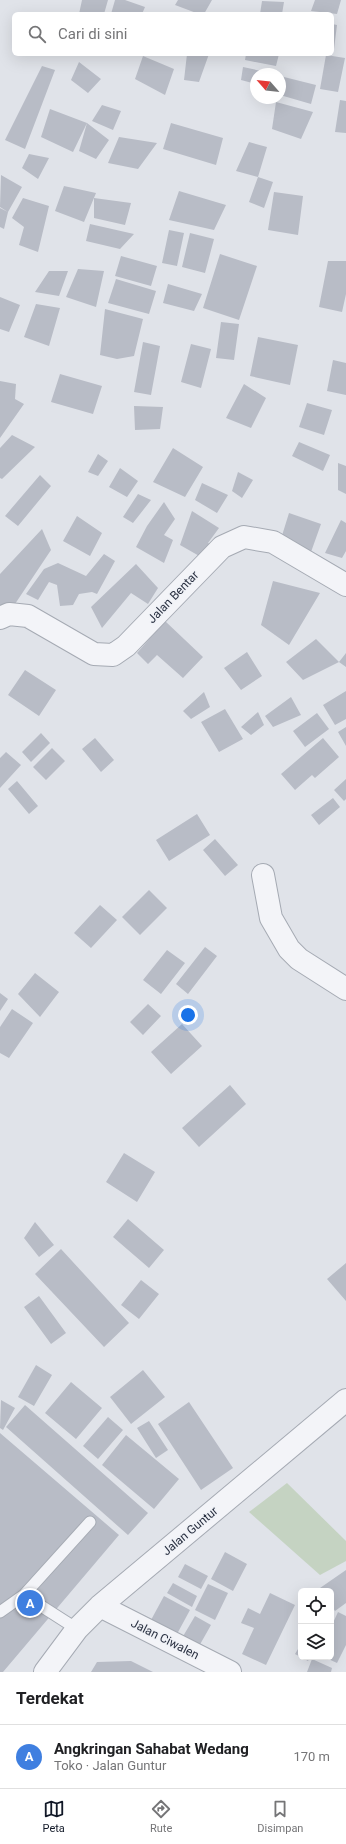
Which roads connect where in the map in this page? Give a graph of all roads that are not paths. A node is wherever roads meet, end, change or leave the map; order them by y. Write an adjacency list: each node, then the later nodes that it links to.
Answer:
1 (346, 585): 2 (street, Jalan Bentar)
2 (0, 618)
3 (263, 875): 4 (street)
4 (346, 989)
5 (346, 1400): 8 (street, Jalan Guntur)
6 (90, 1522): 7 (lane)
7 (24, 1595): 9 (lane); 10 (lane)
8 (100, 1606): 10 (street, Jalan Guntur); 12 (street, Jalan Ciwalen)
9 (0, 1612)
10 (77, 1629): 11 (street, Jalan Guntur)
11 (44, 1672)
12 (230, 1672)

